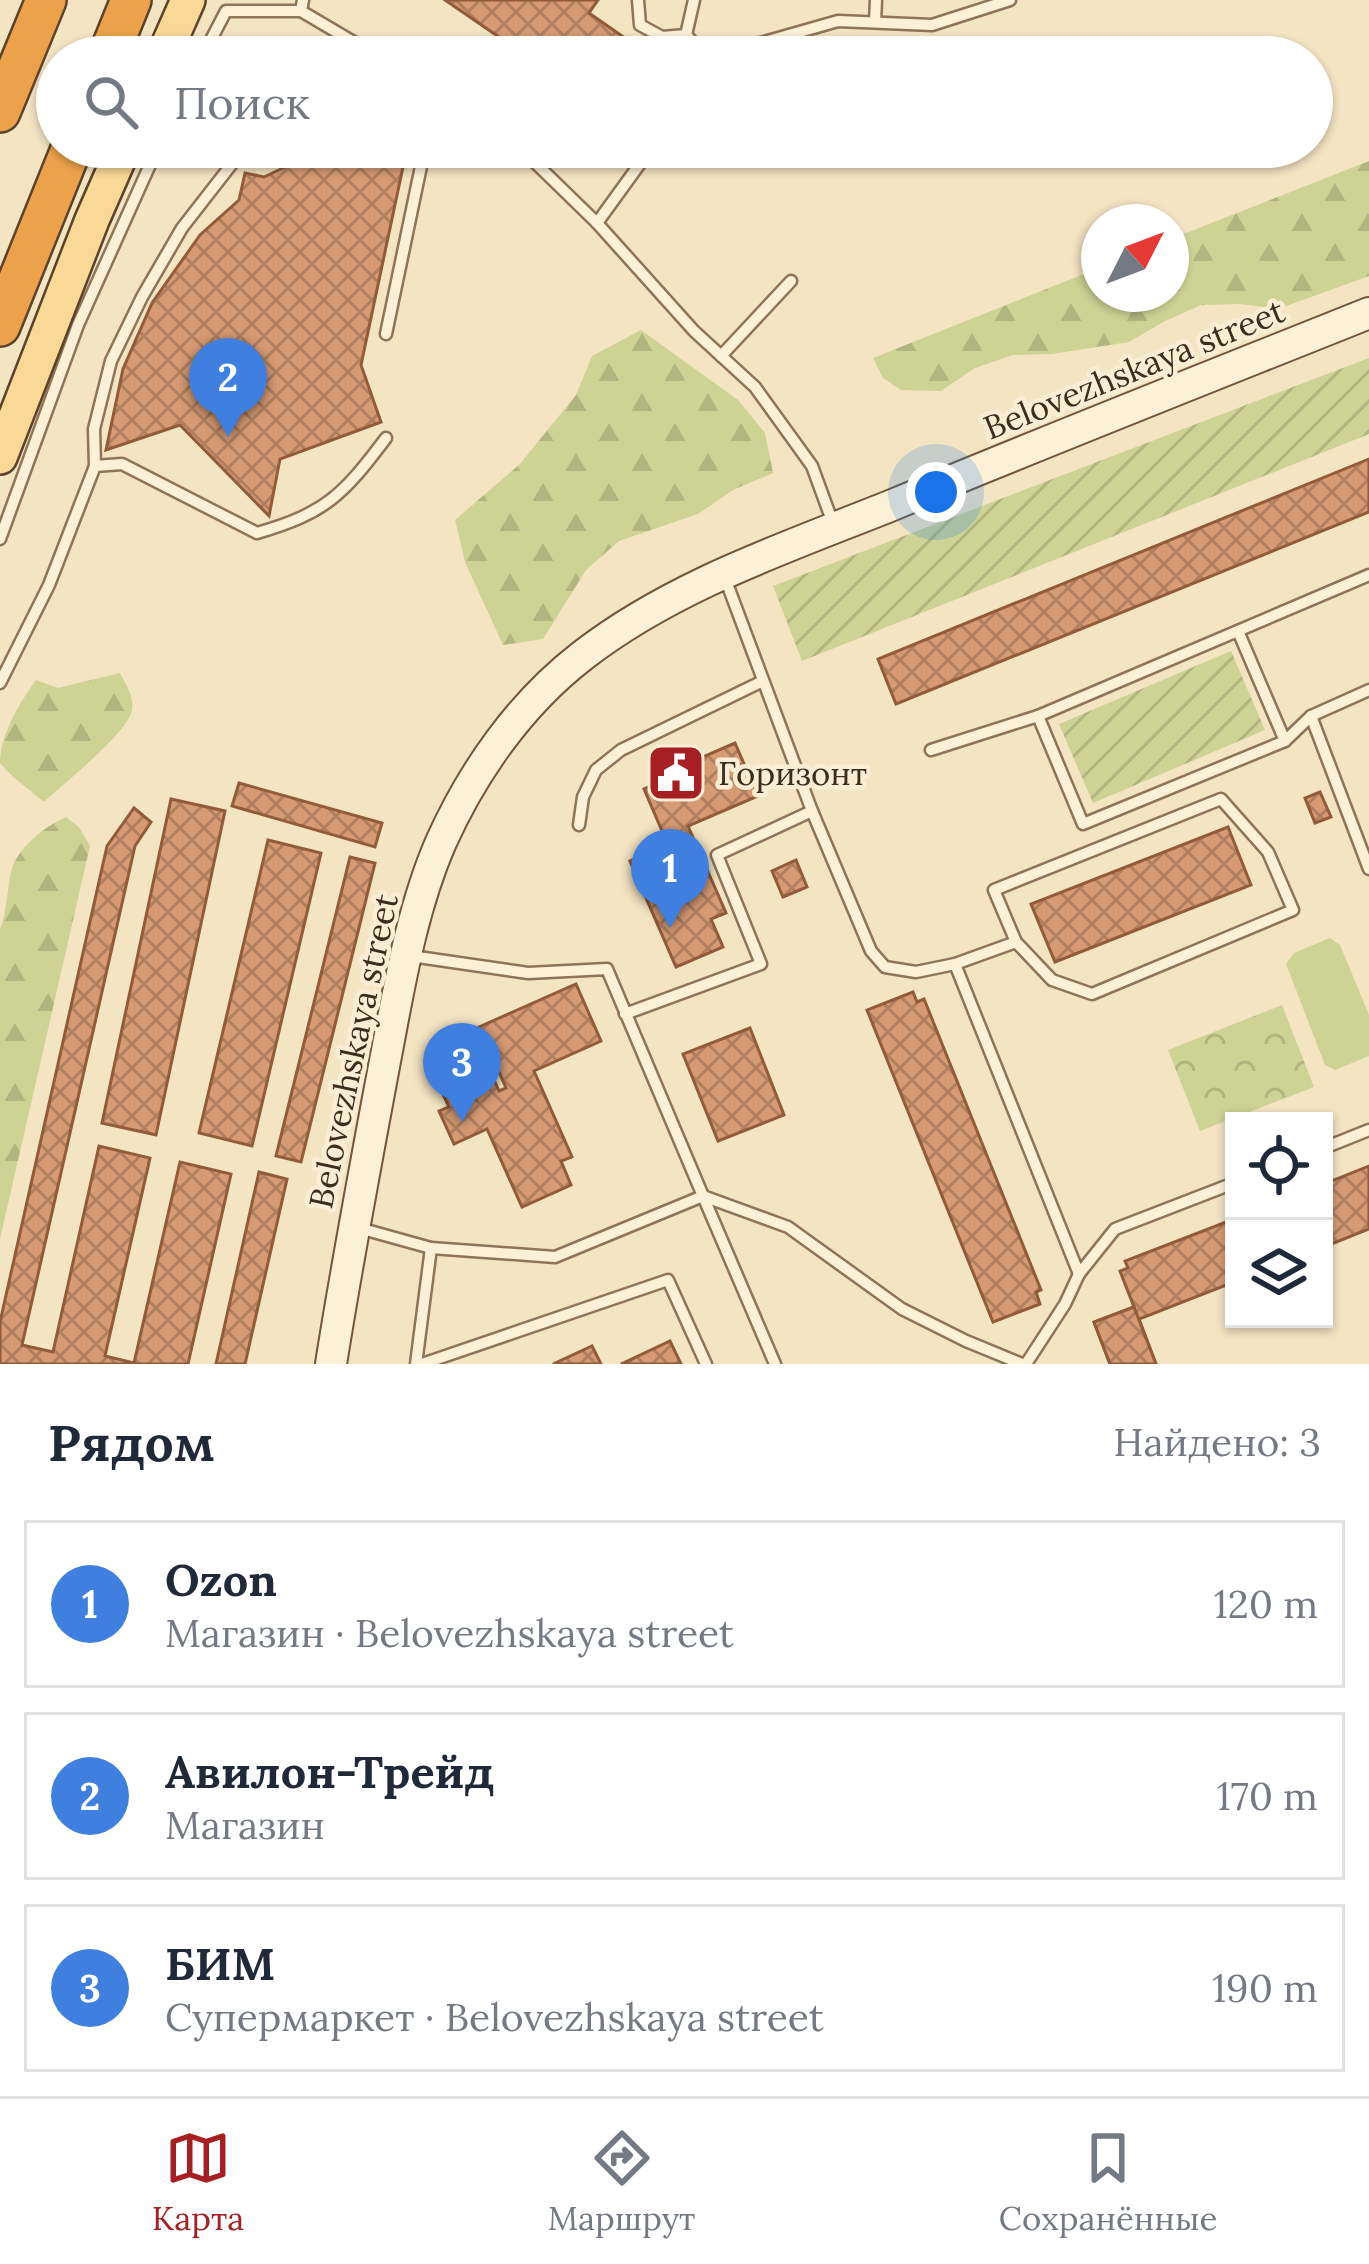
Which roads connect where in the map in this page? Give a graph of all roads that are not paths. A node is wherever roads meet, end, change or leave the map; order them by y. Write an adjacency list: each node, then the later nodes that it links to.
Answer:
1 (46, 0): 18 (highway)
2 (131, 0): 11 (highway)
3 (188, 0): 12 (main road)
4 (638, 0): 15 (lane)
5 (694, 0): 10 (lane)
6 (876, 0): 9 (lane)
7 (1010, 0): 9 (lane)
8 (302, 5): 13 (lane); 14 (lane)
9 (875, 22): 17 (lane)
10 (686, 35): 16 (lane)
11 (116, 36)
12 (172, 36)
13 (213, 36)
14 (348, 36)
15 (660, 36)
16 (674, 36)
17 (787, 36)
18 (0, 112)
19 (64, 168): 29 (highway)
20 (115, 168): 33 (main road)
21 (149, 168): 36 (lane)
22 (229, 168): 34 (lane)
23 (421, 168): 30 (lane)
24 (541, 168): 26 (lane)
25 (637, 168): 26 (lane)
26 (597, 223): 31 (lane)
27 (791, 281): 31 (lane)
28 (1369, 313): 35 (street, Belovezhskaya street)
29 (0, 326)
30 (386, 334)
31 (721, 356): 35 (lane)
32 (386, 438): 34 (lane)
33 (0, 457)
34 (95, 466): 41 (lane)
35 (835, 528): 37 (street, Belovezhskaya street)
36 (0, 538)
37 (724, 575): 40 (lane); 51 (street, Belovezhskaya street)
38 (1369, 575): 39 (lane)
39 (1238, 631): 43 (lane); 45 (lane)
40 (763, 681): 47 (lane); 48 (lane)
41 (0, 683)
42 (1369, 690): 44 (lane)
43 (1038, 716): 45 (lane); 46 (lane)
44 (1311, 716): 45 (lane); 49 (lane)
45 (1285, 741)
46 (931, 750)
47 (812, 811): 52 (lane); 53 (lane)
48 (579, 825)
49 (1369, 869)
50 (1016, 942): 50 (lane); 52 (lane)
51 (406, 956): 53 (lane); 58 (street, Belovezhskaya street)
52 (955, 964): 60 (lane)
53 (625, 1014): 57 (lane)
54 (1369, 1130): 55 (lane)
55 (1333, 1144)
56 (1225, 1186): 60 (lane)
57 (703, 1196): 59 (lane); 64 (lane); 65 (lane)
58 (353, 1226): 59 (lane); 61 (street, Belovezhskaya street)
59 (431, 1248): 62 (lane)
60 (1078, 1274): 65 (lane)
61 (331, 1364)
62 (418, 1364): 63 (lane)
63 (706, 1364)
64 (775, 1364)
65 (1024, 1364)

